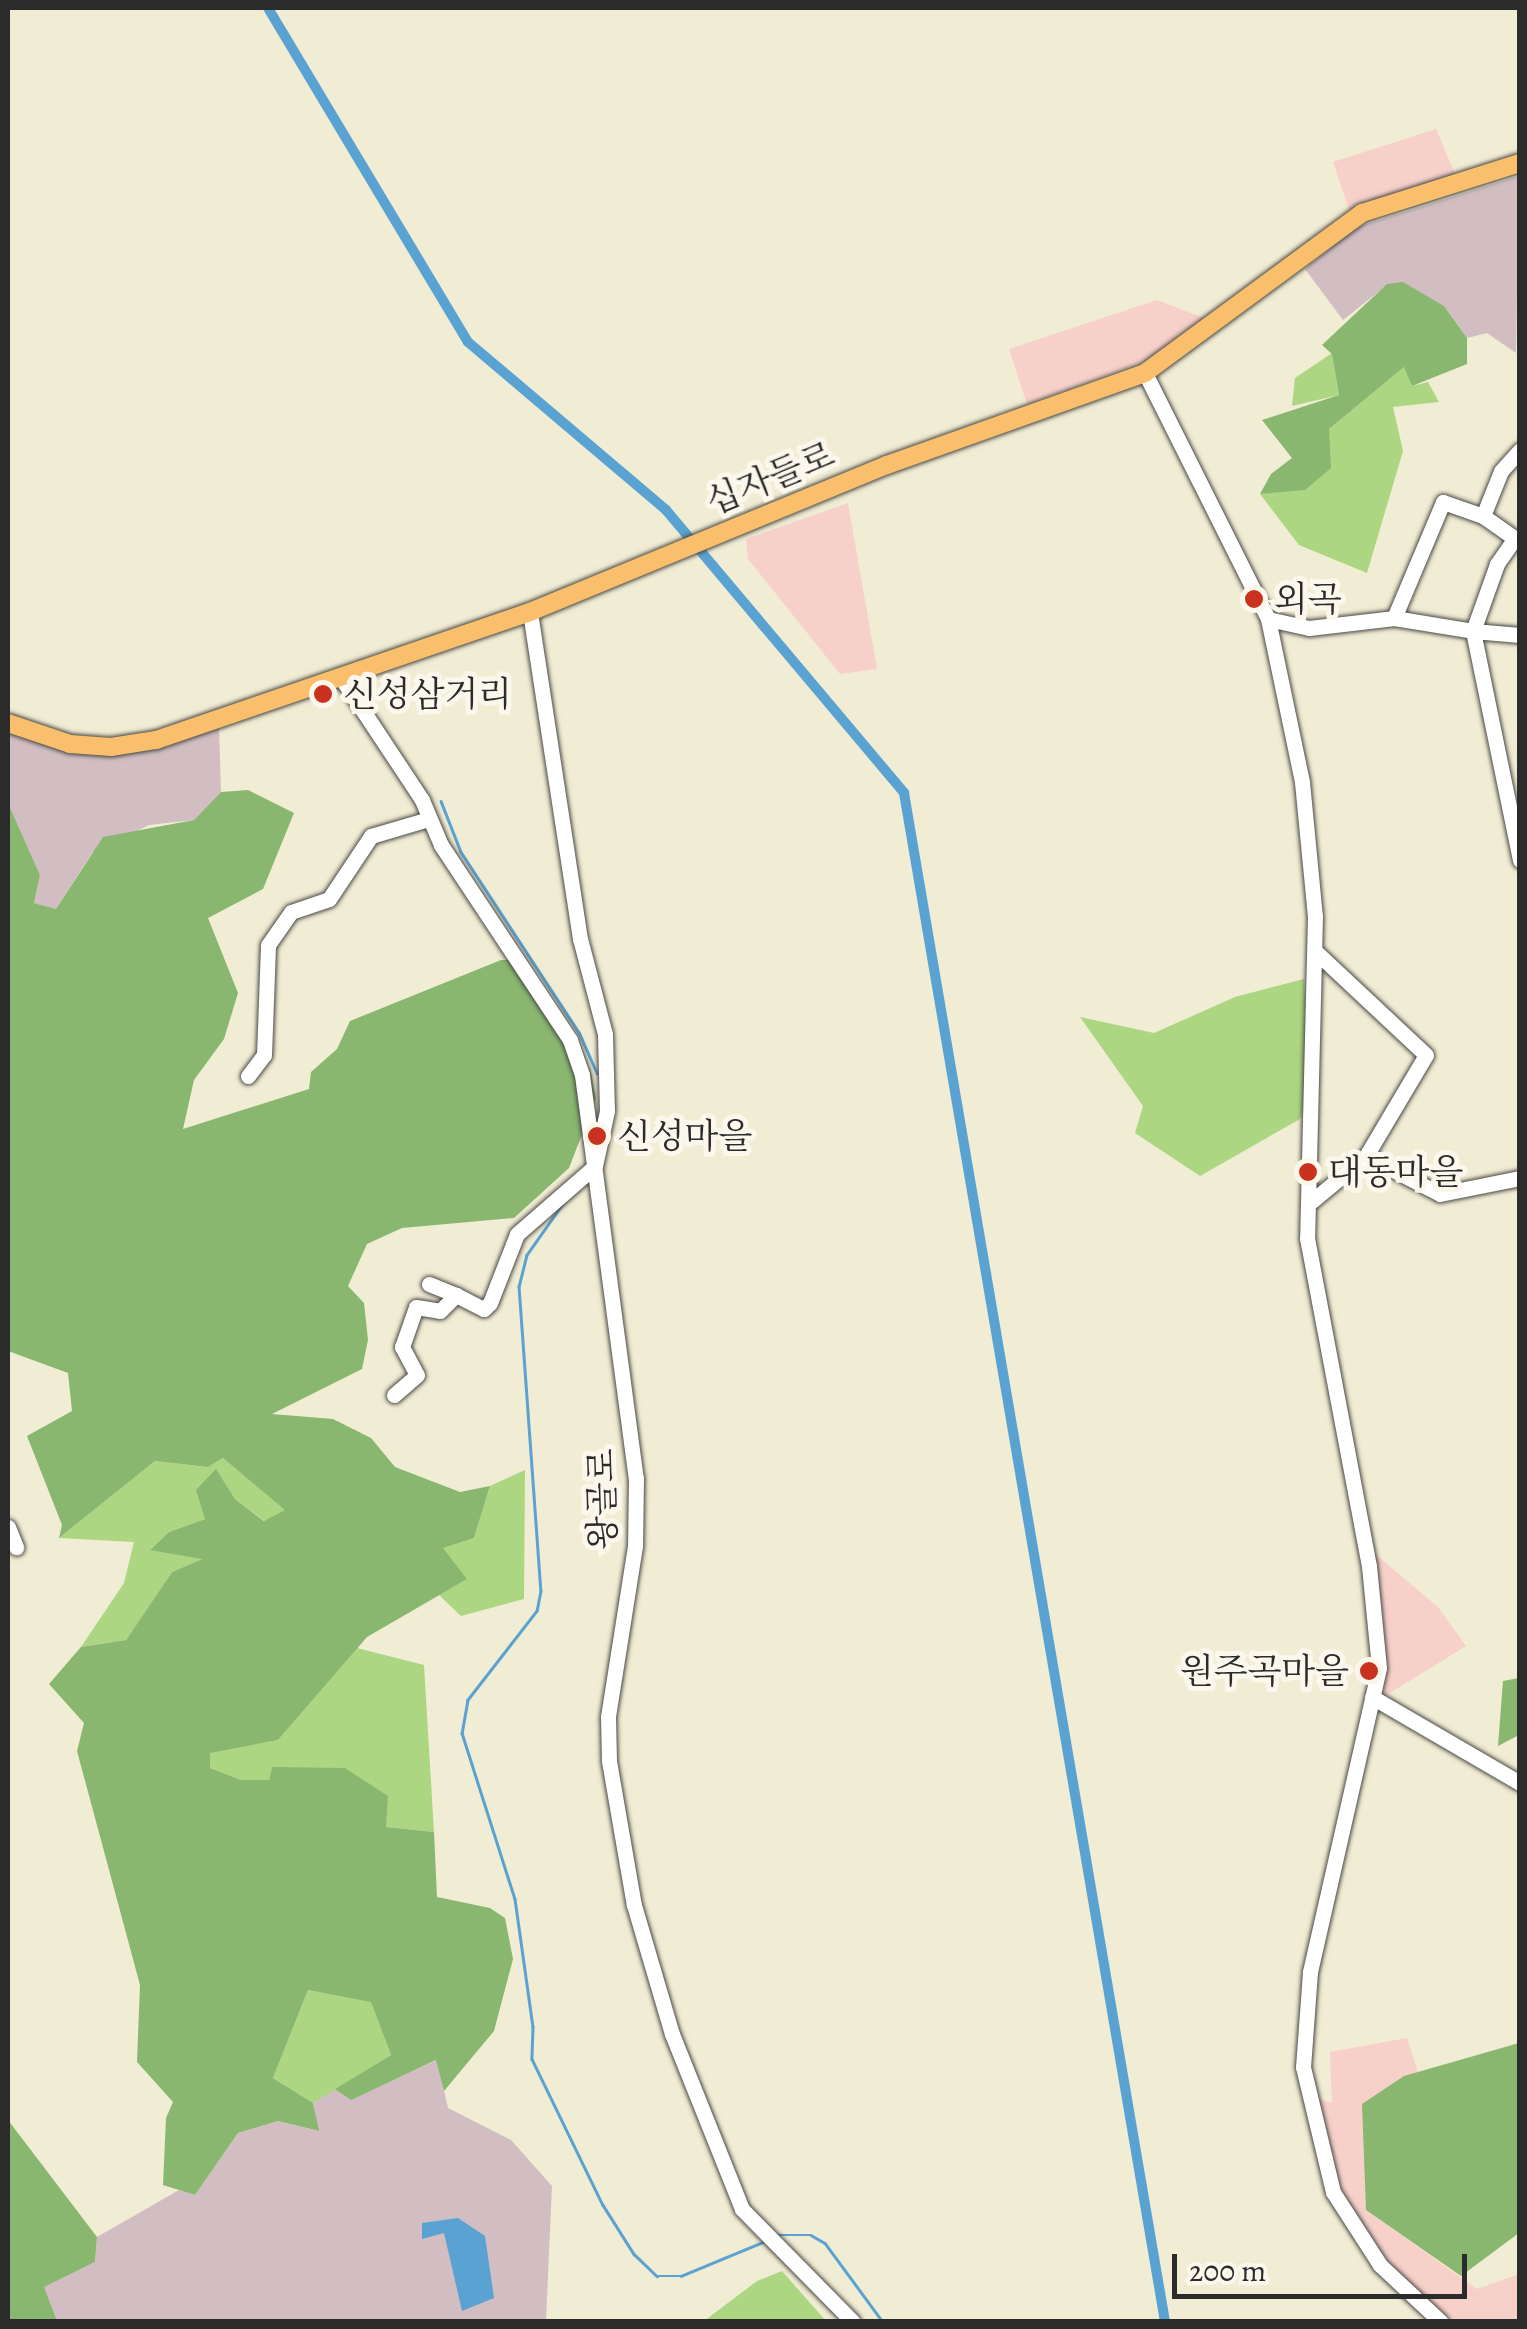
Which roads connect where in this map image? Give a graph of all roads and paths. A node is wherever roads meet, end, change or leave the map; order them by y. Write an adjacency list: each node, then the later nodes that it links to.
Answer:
1 (1520, 163): 2 (main road, 십자들로)
2 (1144, 373): 6 (main road, 십자들로); 8 (street)
3 (1520, 450): 4 (street)
4 (1483, 516): 5 (street); 7 (street)
5 (1517, 540): 9 (street)
6 (530, 612): 11 (main road, 십자들로); 18 (street)
7 (1394, 618): 8 (street); 9 (street)
8 (1268, 619): 15 (street)
9 (1473, 632): 10 (street); 14 (street)
10 (1520, 635)
11 (342, 679): 12 (main road, 십자들로); 13 (street, 왕골로)
12 (8, 723)
13 (426, 820): 16 (street); 18 (street, 왕골로)
14 (1520, 860)
15 (1316, 952): 17 (street); 20 (street)
16 (248, 1076)
17 (1366, 1156): 19 (street); 20 (street)
18 (595, 1166): 22 (street); 28 (street, 왕골로)
19 (1520, 1178)
20 (1312, 1201): 26 (street)
21 (429, 1284): 22 (street)
22 (456, 1295): 23 (street)
23 (394, 1395)
24 (8, 1527): 25 (street)
25 (16, 1547)
26 (1372, 1697): 27 (street); 29 (street)
27 (1520, 1782)
28 (853, 2322)
29 (1441, 2322)

